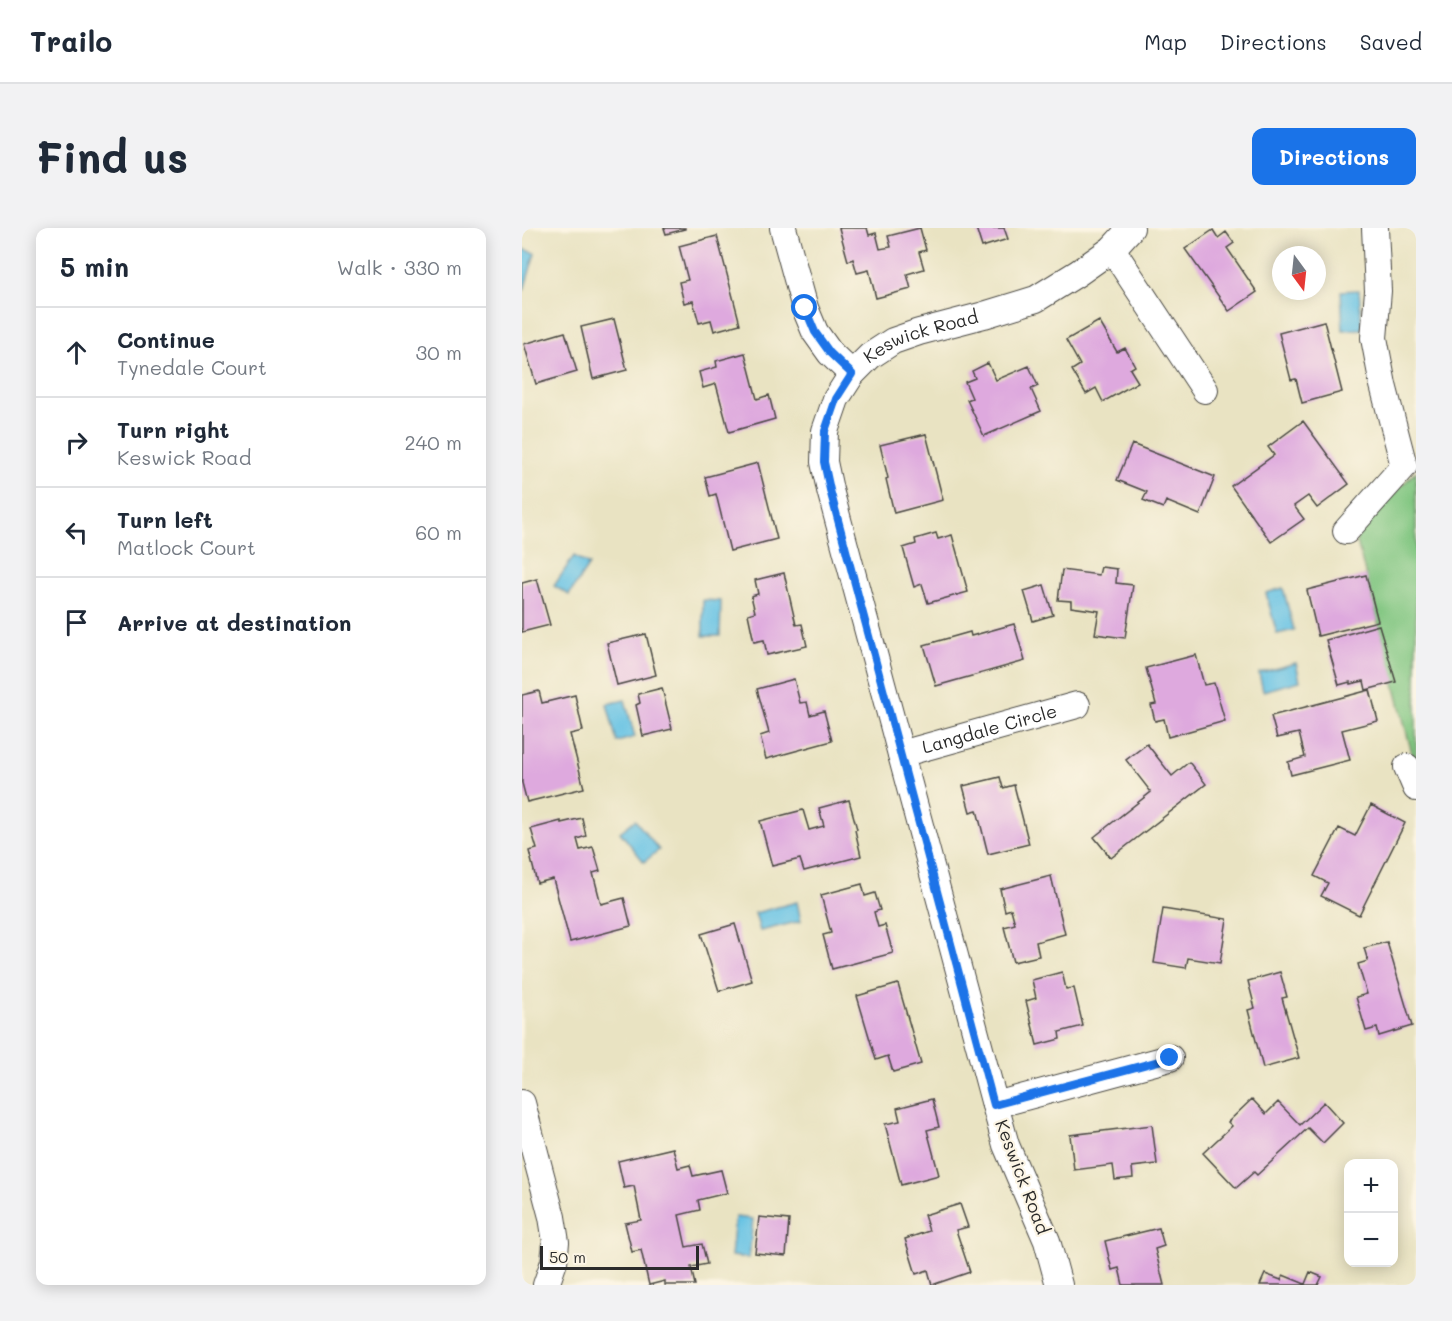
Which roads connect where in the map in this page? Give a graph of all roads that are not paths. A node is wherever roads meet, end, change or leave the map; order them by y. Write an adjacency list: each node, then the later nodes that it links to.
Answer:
1 (783, 228): 5 (street)
2 (1131, 228): 4 (street, Keswick Road)
3 (1375, 228): 7 (street)
4 (1112, 249): 5 (street, Keswick Road); 6 (street)
5 (852, 374): 9 (street, Keswick Road)
6 (1205, 390)
7 (1346, 531)
8 (1077, 705): 9 (street, Langdale Circle)
9 (901, 754): 12 (street, Keswick Road)
10 (1170, 1058): 12 (street)
11 (522, 1103): 13 (street)
12 (994, 1105): 14 (street, Keswick Road)
13 (546, 1285)
14 (1059, 1285)

